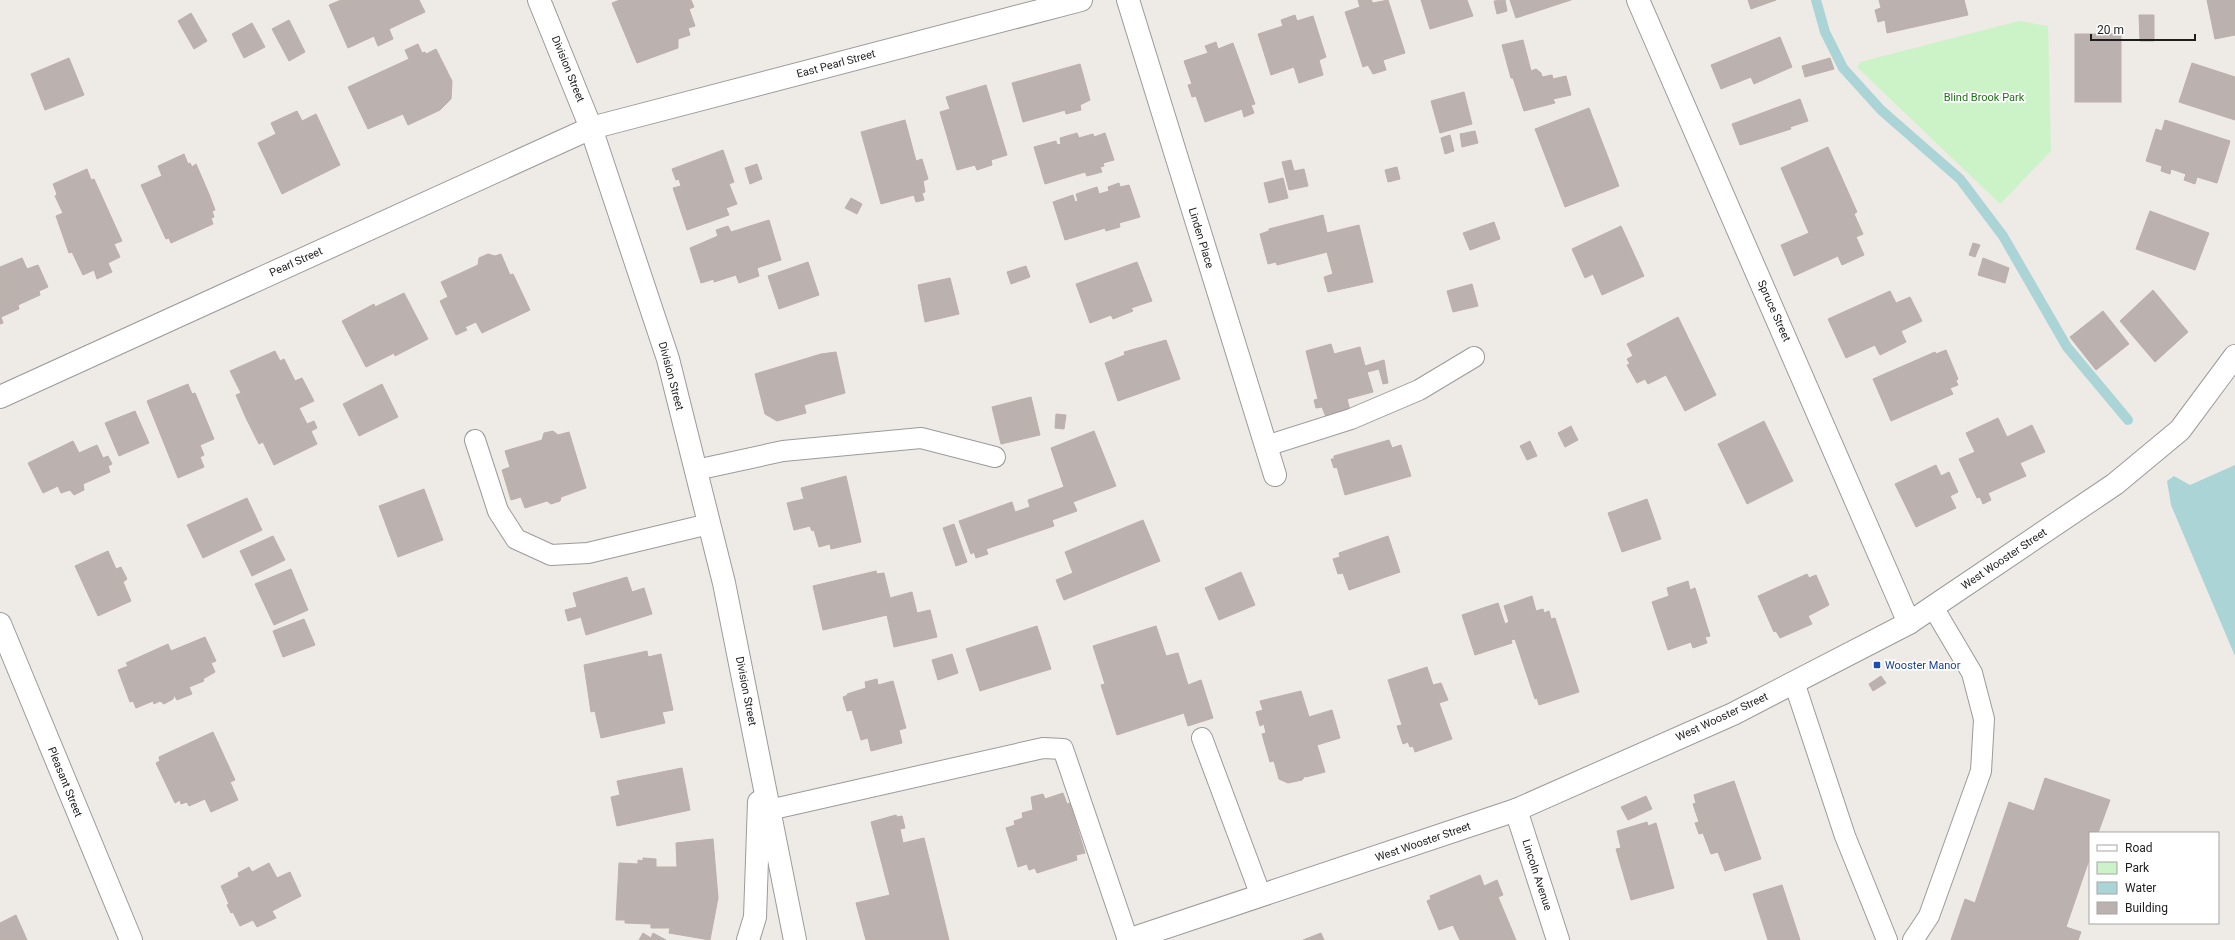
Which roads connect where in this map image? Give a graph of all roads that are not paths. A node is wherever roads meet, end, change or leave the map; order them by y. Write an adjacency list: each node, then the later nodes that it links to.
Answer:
1 (539, 0): 5 (street, Division Street)
2 (1081, 0): 5 (street, East Pearl Street)
3 (1128, 0): 10 (street, Linden Place)
4 (1638, 0): 16 (street, Spruce Street)
5 (591, 128): 8 (street, Pearl Street); 12 (street, Division Street)
6 (2235, 356): 15 (street, West Wooster Street)
7 (1474, 357): 10 (lane)
8 (0, 397)
9 (475, 440): 14 (lane)
10 (1266, 446): 13 (street, Linden Place)
11 (995, 457): 12 (lane)
12 (696, 470): 14 (street, Division Street)
13 (1275, 475)
14 (709, 524): 20 (street, Division Street)
15 (1933, 607): 16 (street, West Wooster Street); 30 (lane)
16 (1909, 622): 18 (street, West Wooster Street)
17 (0, 624): 24 (street, Pleasant Street)
18 (1794, 682): 22 (street, West Wooster Street); 29 (lane)
19 (1202, 738): 23 (lane)
20 (760, 765): 21 (street, Division Street); 25 (street, Division Street)
21 (769, 810): 26 (street, Division Street); 27 (lane)
22 (1516, 810): 23 (street, West Wooster Street); 28 (street, Lincoln Avenue)
23 (1261, 896): 27 (street, West Wooster Street)
24 (131, 940)
25 (748, 940)
26 (795, 940)
27 (1128, 940)
28 (1558, 940)
29 (1887, 940)
30 (1913, 940)

